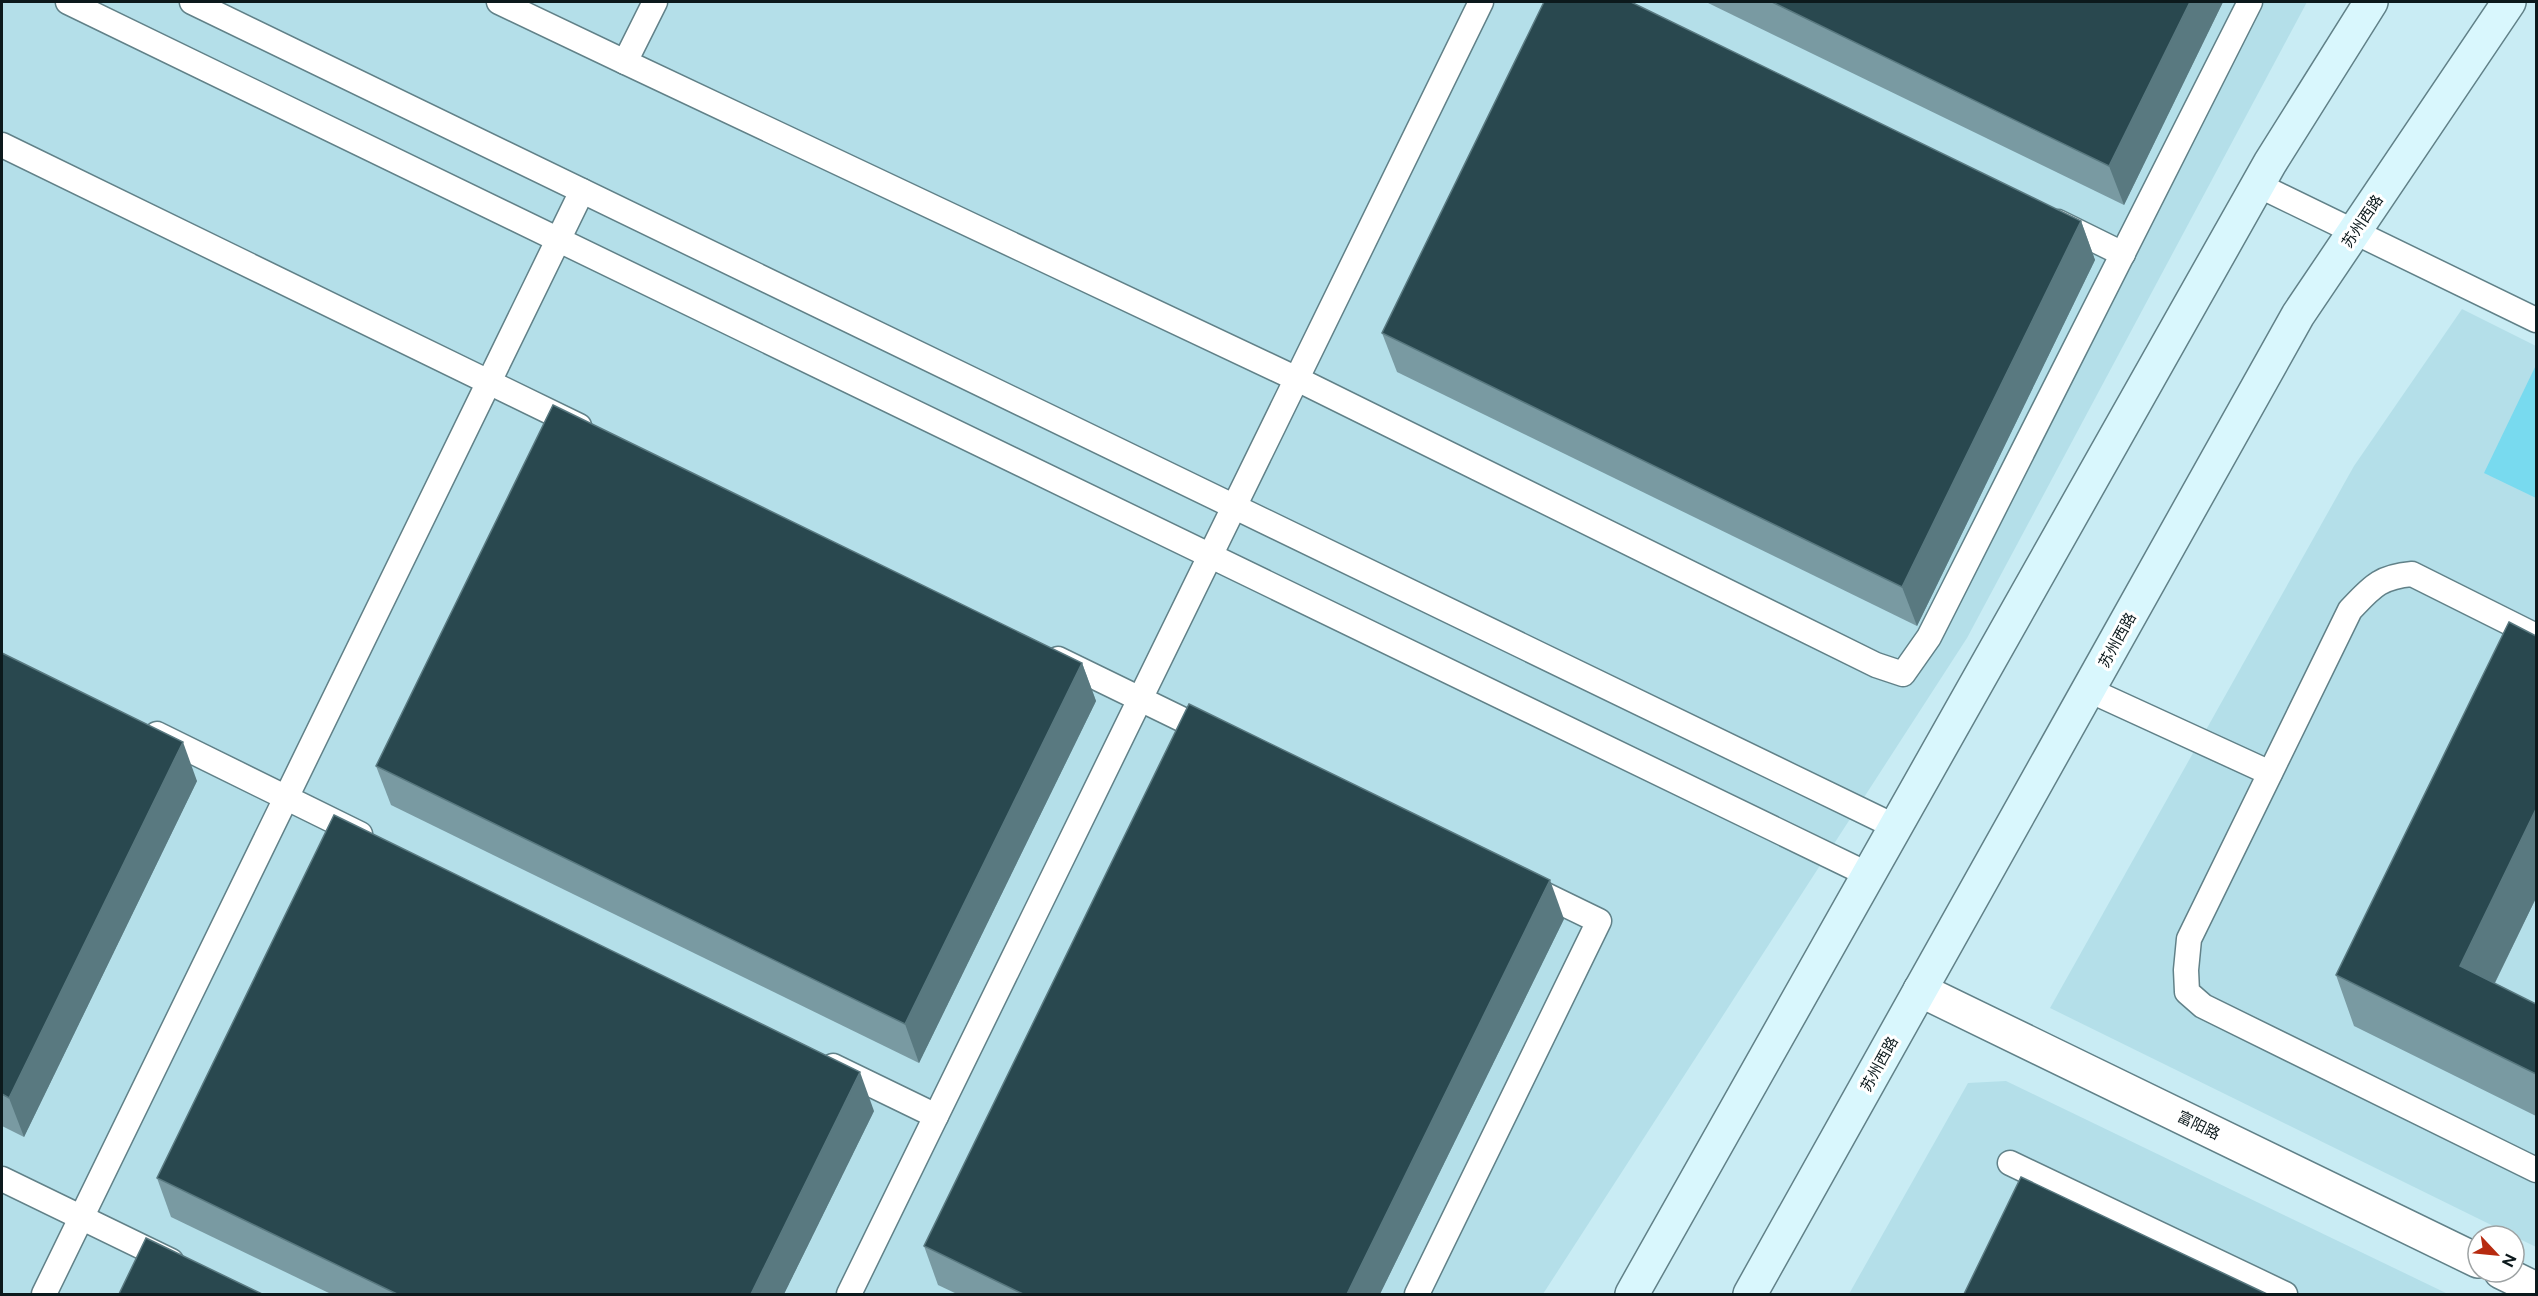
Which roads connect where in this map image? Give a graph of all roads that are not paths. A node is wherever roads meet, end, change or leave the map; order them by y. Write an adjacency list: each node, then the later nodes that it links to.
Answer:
1 (68, 2): 15 (lane)
2 (192, 2): 12 (lane)
3 (499, 2): 9 (lane)
4 (655, 2): 9 (lane)
5 (1481, 2): 18 (lane)
6 (2250, 2): 16 (lane)
7 (2371, 2): 11 (main road)
8 (2509, 2): 14 (main road, 苏州西路)
9 (625, 62): 18 (lane)
10 (2, 146): 19 (lane)
11 (2258, 185): 14 (lane); 31 (main road)
12 (582, 191): 15 (lane); 21 (lane)
13 (2037, 212): 16 (lane)
14 (2355, 232): 17 (lane); 25 (main road, 苏州西路)
15 (558, 239): 19 (lane); 22 (lane)
16 (2123, 254): 18 (lane)
17 (2536, 320)
18 (1296, 379): 21 (lane)
19 (489, 382): 20 (lane); 30 (lane)
20 (595, 434)
21 (1234, 506): 22 (lane); 31 (lane)
22 (1209, 556): 26 (lane); 34 (lane)
23 (2536, 636): 29 (lane)
24 (1033, 647): 26 (lane)
25 (2089, 690): 29 (lane); 35 (main road, 苏州西路)
26 (1140, 699): 28 (lane); 37 (lane)
27 (139, 725): 30 (lane)
28 (1225, 740)
29 (2270, 773): 39 (lane)
30 (286, 797): 32 (lane); 41 (lane)
31 (1896, 827): 34 (main road)
32 (382, 844)
33 (1503, 875): 46 (lane)
34 (1869, 875): 47 (main road)
35 (1920, 990): 42 (street, 富阳路); 48 (main road, 苏州西路)
36 (808, 1054): 37 (lane)
37 (936, 1116): 45 (lane)
38 (2010, 1163): 49 (lane)
39 (2536, 1170)
40 (2, 1179): 41 (lane)
41 (81, 1217): 43 (lane); 44 (lane)
42 (2466, 1255)
43 (187, 1269)
44 (44, 1294)
45 (849, 1294)
46 (1417, 1294)
47 (1632, 1294)
48 (1750, 1294)
49 (2285, 1294)

